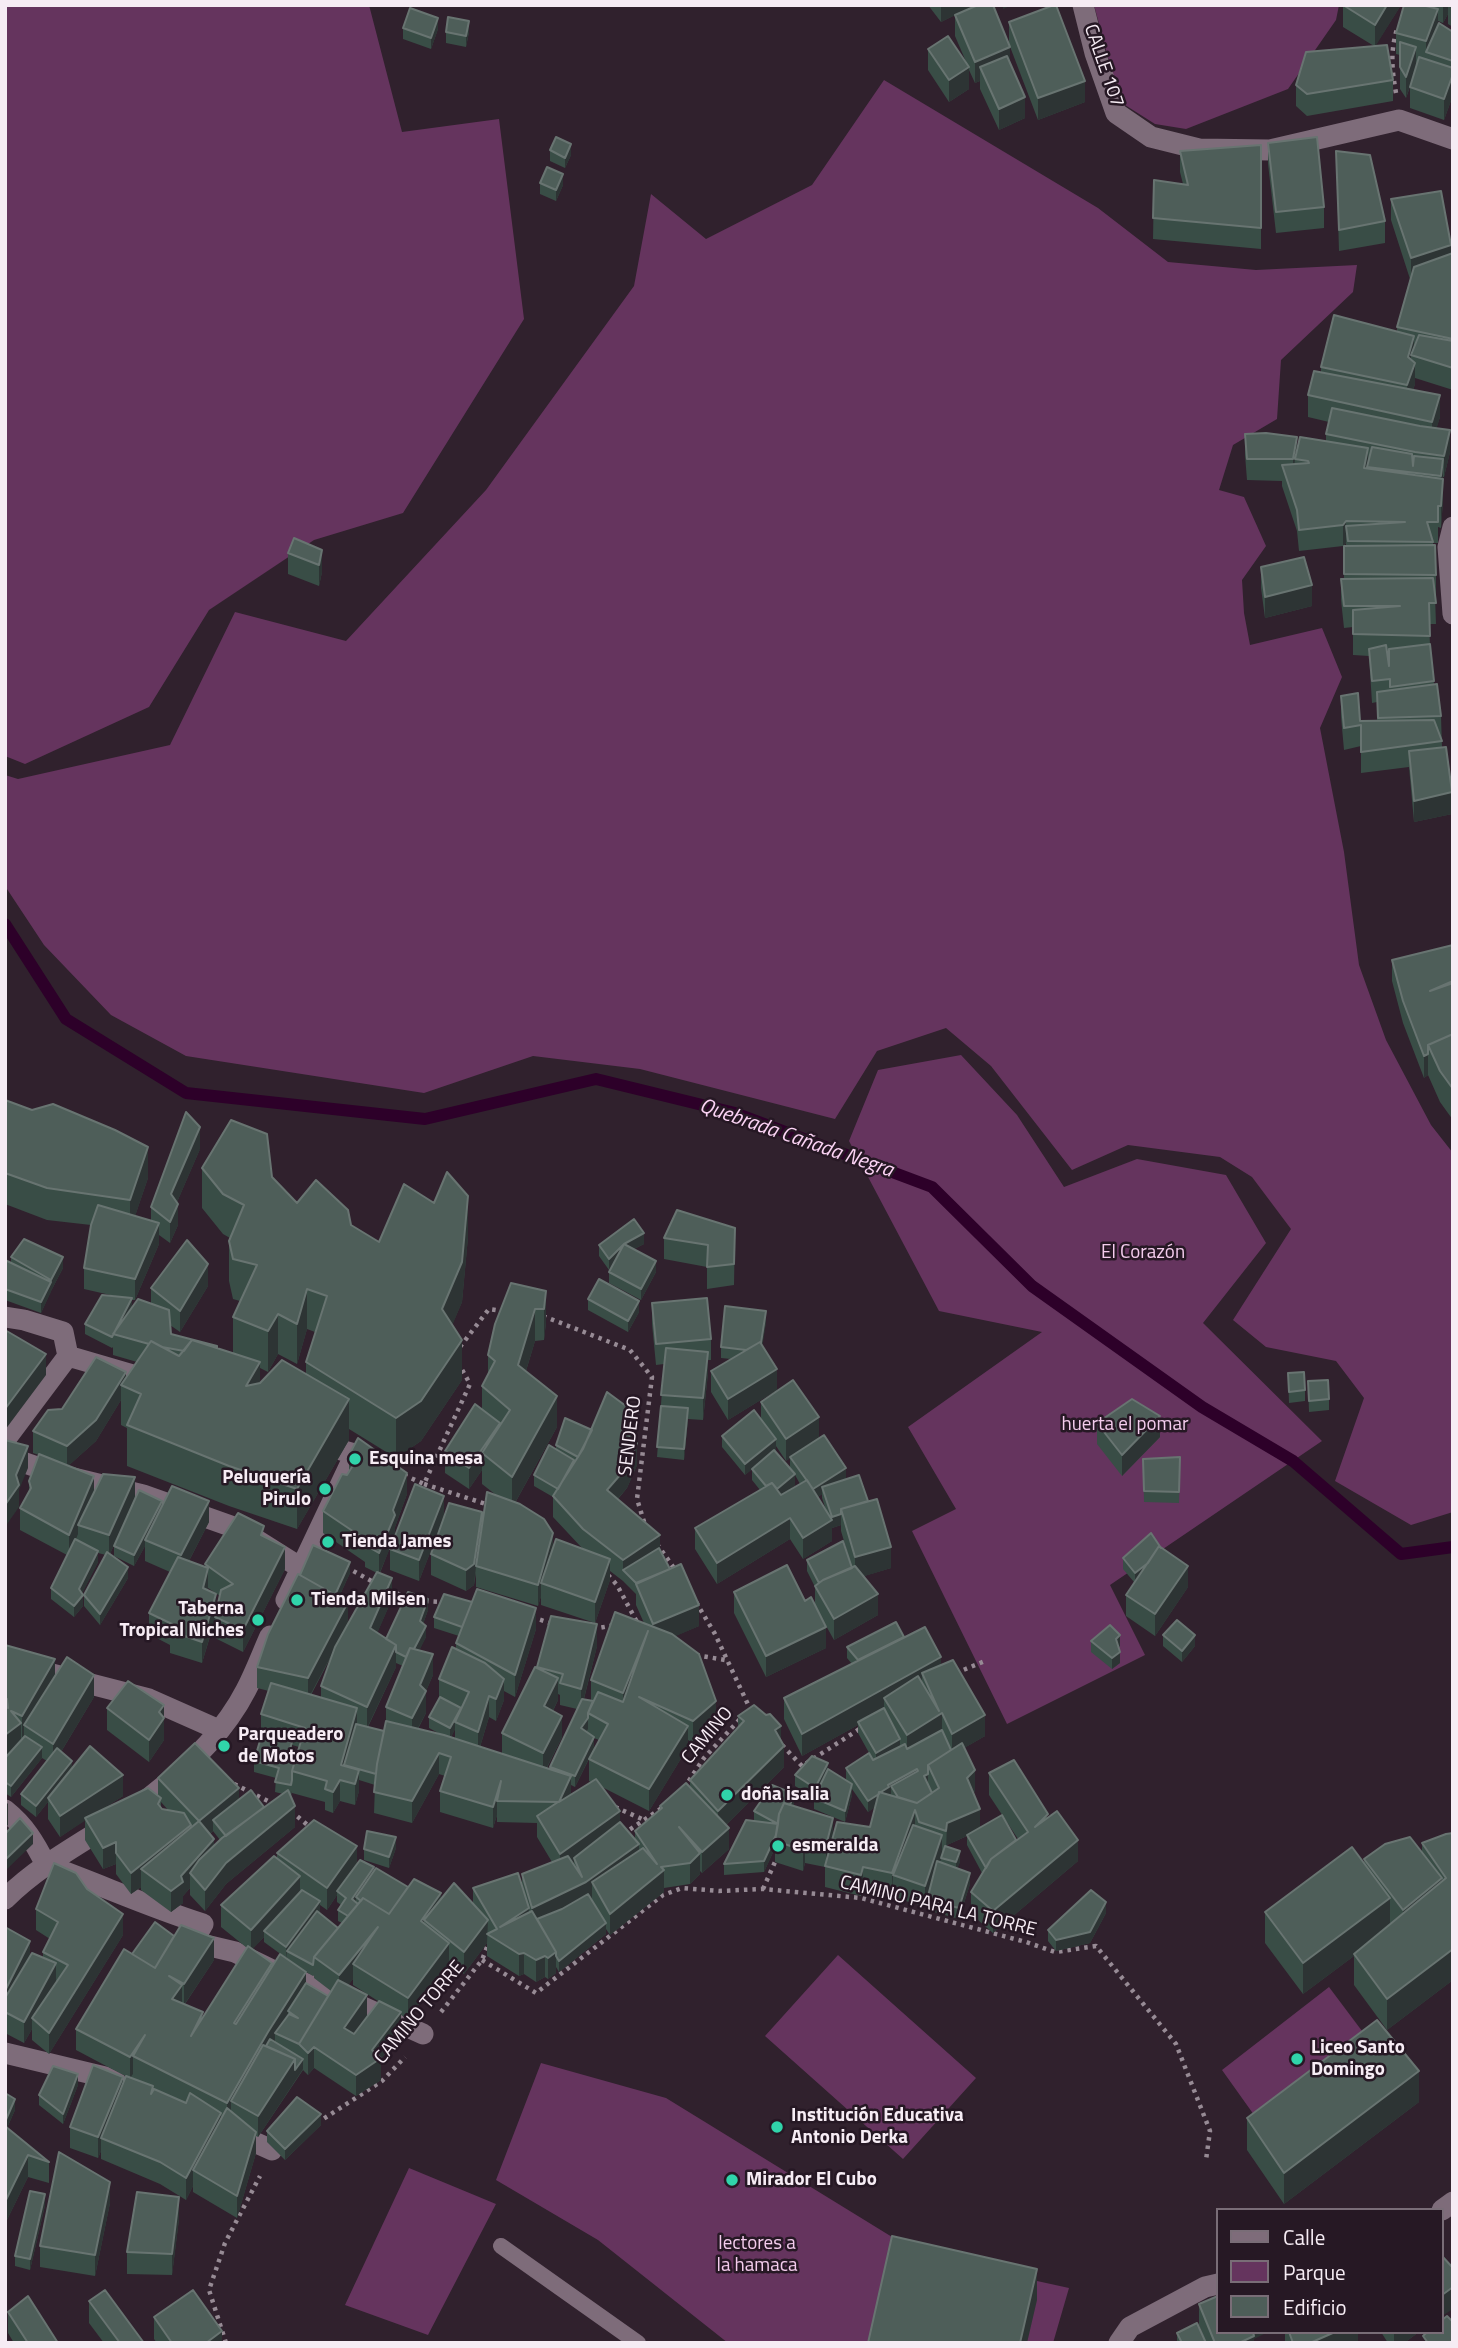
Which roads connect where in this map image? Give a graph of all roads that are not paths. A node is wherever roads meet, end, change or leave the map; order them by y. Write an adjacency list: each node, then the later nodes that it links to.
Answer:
1 (1083, 5): 2 (street, CALLE 107)
2 (1453, 139)
3 (1453, 527): 4 (street)
4 (1453, 614)
5 (5, 1317): 6 (street)
6 (68, 1356): 7 (street); 9 (street)
7 (178, 1388)
8 (298, 1432): 11 (street)
9 (5, 1440)
10 (5, 1456): 11 (street)
11 (302, 1568): 13 (street)
12 (5, 1662): 13 (street)
13 (219, 1730): 15 (street)
14 (5, 1810): 15 (street)
15 (46, 1865): 16 (street); 17 (street)
16 (5, 1899)
17 (423, 2034)
18 (5, 2053): 19 (street)
19 (136, 2092)
20 (217, 2125): 21 (street)
21 (272, 2150)
22 (500, 2246): 24 (lane)
23 (1216, 2284): 25 (street)
24 (638, 2343)
25 (1119, 2343)

